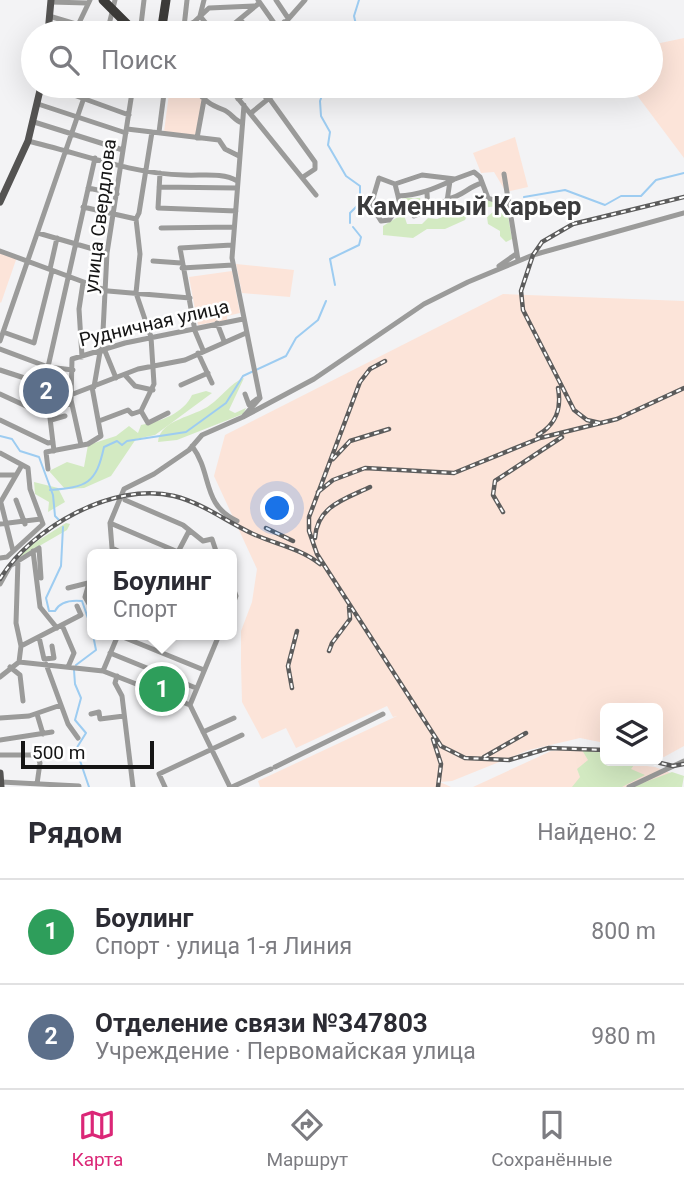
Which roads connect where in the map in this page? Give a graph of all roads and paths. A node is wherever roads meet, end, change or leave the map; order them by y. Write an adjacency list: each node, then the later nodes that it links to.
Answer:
1 (103, 0): 10 (highway)
2 (144, 0): 21 (street)
3 (166, 0): 22 (highway)
4 (187, 0): 23 (street)
5 (204, 0): 13 (street)
6 (274, 0): 11 (street); 15 (street)
7 (304, 0): 15 (street)
8 (51, 1): 9 (street); 12 (main road)
9 (88, 2): 18 (street)
10 (114, 4): 19 (street); 20 (highway)
11 (258, 5): 13 (street); 14 (street); 27 (street)
12 (49, 16): 16 (main road); 17 (street)
13 (200, 16): 24 (street); 25 (street)
14 (240, 19): 26 (street)
15 (286, 20)
16 (49, 21)
17 (70, 21)
18 (80, 21)
19 (109, 21)
20 (128, 21)
21 (140, 21)
22 (163, 21)
23 (182, 21)
24 (193, 21)
25 (204, 21)
26 (238, 21)
27 (270, 21)
28 (39, 98): 35 (main road)
29 (84, 98): 38 (street); 39 (street)
30 (131, 98): 38 (street, улица Свердлова)
31 (162, 98): 43 (street)
32 (203, 98): 41 (street); 45 (street)
33 (239, 99): 36 (street)
34 (268, 99): 37 (street); 55 (street)
35 (38, 104): 39 (street); 40 (main road)
36 (244, 105): 37 (street); 41 (street)
37 (251, 113): 55 (street)
38 (129, 115): 42 (street, улица Свердлова)
39 (77, 117): 42 (street); 44 (street)
40 (34, 122): 44 (street); 46 (main road)
41 (242, 123): 49 (street)
42 (126, 131): 43 (street); 48 (street, улица Свердлова)
43 (155, 132): 45 (street); 52 (street)
44 (72, 133): 47 (street); 48 (street)
45 (197, 138): 49 (street)
46 (28, 141): 47 (street); 67 (main road)
47 (66, 150): 50 (street); 78 (street)
48 (123, 150): 51 (street, улица Свердлова)
49 (239, 156): 59 (street)
50 (94, 158): 51 (street); 61 (street)
51 (121, 166): 52 (street); 63 (street, улица Свердлова)
52 (147, 170): 53 (street); 75 (street)
53 (160, 173): 59 (street); 60 (street)
54 (504, 174): 69 (street)
55 (303, 177): 64 (street)
56 (453, 180): 57 (street); 58 (street); 62 (street); 66 (street)
57 (482, 183): 66 (street); 69 (street)
58 (395, 184): 65 (street); 65 (street)
59 (237, 185): 60 (street); 71 (street)
60 (159, 187): 71 (street)
61 (88, 188): 63 (street); 70 (street)
62 (427, 193): 65 (street); 68 (street)
63 (117, 194): 73 (street, улица Свердлова)
64 (316, 195)
65 (398, 196)
66 (447, 199): 68 (street)
67 (0, 202)
68 (429, 204): 74 (street)
69 (509, 205): 84 (street)
70 (83, 207): 73 (street); 80 (street)
71 (236, 211): 76 (street)
72 (684, 213): 84 (street)
73 (113, 215): 75 (street); 83 (street, улица Свердлова)
74 (414, 216)
75 (136, 219): 93 (street)
76 (234, 227): 77 (street); 81 (street)
77 (161, 228)
78 (38, 233): 79 (street); 85 (street)
79 (57, 238): 80 (street); 89 (street)
80 (75, 244): 83 (street); 90 (street)
81 (232, 245): 87 (street); 88 (street)
82 (0, 251): 85 (street)
83 (107, 253): 92 (street, улица Свердлова)
84 (517, 257): 131 (street)
85 (28, 261): 89 (street); 96 (street)
86 (153, 261): 87 (street)
87 (182, 265): 88 (street); 94 (street)
88 (233, 265): 97 (street)
89 (51, 270): 90 (street); 100 (street)
90 (68, 278): 91 (street); 110 (street)
91 (83, 282): 92 (street); 108 (street)
92 (105, 290): 93 (street); 106 (street, улица Свердлова)
93 (136, 293): 94 (street); 102 (street)
94 (190, 298): 99 (street)
95 (0, 307): 96 (street)
96 (10, 310): 100 (street)
97 (243, 318): 98 (street, Рудничная улица); 101 (street)
98 (217, 323): 99 (street, Рудничная улица); 104 (street)
99 (195, 327): 102 (street, Рудничная улица); 107 (street)
100 (3, 332): 103 (street)
101 (246, 333): 104 (street); 125 (street)
102 (152, 337): 106 (street, Рудничная улица); 109 (street)
103 (0, 341)
104 (224, 341): 107 (street)
105 (0, 349): 110 (street)
106 (102, 351): 108 (street, Рудничная улица); 115 (street); 119 (street, улица Свердлова)
107 (200, 352): 109 (street); 113 (street)
108 (82, 357): 112 (street, Рудничная улица)
109 (153, 365): 114 (street); 120 (street)
110 (48, 367): 112 (street); 117 (street)
111 (0, 370): 117 (street)
112 (73, 370): 122 (street)
113 (208, 373): 116 (street); 118 (street)
114 (125, 375): 115 (street); 120 (street)
115 (116, 378): 119 (street)
116 (212, 383)
117 (47, 385): 124 (street)
118 (181, 385)
119 (93, 387): 122 (street); 133 (street, улица Свердлова)
120 (153, 390): 127 (street)
121 (0, 394): 129 (street)
122 (71, 394): 124 (street); 126 (street)
123 (245, 394): 125 (street)
124 (48, 396): 129 (street)
125 (260, 398): 131 (street)
126 (71, 404): 129 (street); 135 (street)
127 (141, 411): 128 (street); 133 (street)
128 (168, 413)
129 (50, 414): 130 (street); 134 (street)
130 (65, 416)
131 (243, 416): 136 (street)
132 (0, 420): 134 (street)
133 (99, 421): 135 (street, улица Свердлова)
134 (50, 442): 137 (street); 139 (street)
135 (81, 445): 137 (street)
136 (192, 446): 148 (street); 149 (street)
137 (54, 451): 139 (street)
138 (0, 453): 140 (street)
139 (44, 454): 141 (street)
140 (25, 467): 143 (street); 147 (street)
141 (48, 469)
142 (0, 475): 143 (street)
143 (16, 475): 146 (street)
144 (16, 500): 151 (street)
145 (125, 500): 153 (street)
146 (0, 503): 152 (street)
147 (41, 519): 151 (street); 158 (street)
148 (237, 521)
149 (110, 523): 154 (street); 155 (street)
150 (0, 524): 152 (street)
151 (25, 524): 152 (street)
152 (7, 525): 158 (street)
153 (189, 531): 156 (street); 157 (street)
154 (114, 549)
155 (171, 549)
156 (181, 549)
157 (215, 549)
158 (13, 551): 160 (street)
159 (36, 554): 161 (street); 162 (street); 167 (street)
160 (0, 558)
161 (18, 560): 163 (street); 172 (street)
162 (41, 578)
163 (0, 584)
164 (87, 584): 165 (street)
165 (68, 588)
166 (77, 606): 167 (street)
167 (59, 626): 168 (street); 178 (street)
168 (39, 638): 172 (street); 173 (street)
169 (116, 640): 174 (street)
170 (130, 640): 179 (street)
171 (217, 640): 179 (street)
172 (20, 646): 175 (street)
173 (52, 646)
174 (110, 653): 180 (street); 183 (street)
175 (19, 662): 176 (street); 177 (street)
176 (46, 664): 178 (street); 185 (street)
177 (10, 667): 182 (street); 184 (street)
178 (69, 667): 180 (street)
179 (204, 670): 183 (street)
180 (103, 671): 181 (street)
181 (117, 676): 186 (street); 190 (street)
182 (0, 677)
183 (196, 688): 186 (street)
184 (23, 701)
185 (61, 705): 187 (street); 197 (street)
186 (190, 705): 194 (street)
187 (37, 714): 191 (street); 195 (street)
188 (90, 714): 190 (street)
189 (383, 714): 211 (street)
190 (124, 716): 209 (street)
191 (0, 718)
192 (234, 718): 194 (street)
193 (52, 732): 195 (street)
194 (203, 732): 200 (street)
195 (43, 734): 198 (street)
196 (242, 735): 200 (street)
197 (78, 738)
198 (0, 740)
199 (59, 747): 202 (street)
200 (212, 750): 210 (street); 211 (street)
201 (0, 755): 202 (street)
202 (37, 755): 206 (street)
203 (684, 761): 212 (street)
204 (0, 773): 205 (main road)
205 (1, 782): 206 (street); 208 (main road)
206 (37, 784): 207 (street)
207 (79, 786)
208 (2, 787)
209 (133, 787)
210 (165, 787)
211 (231, 787)
212 (629, 787)

